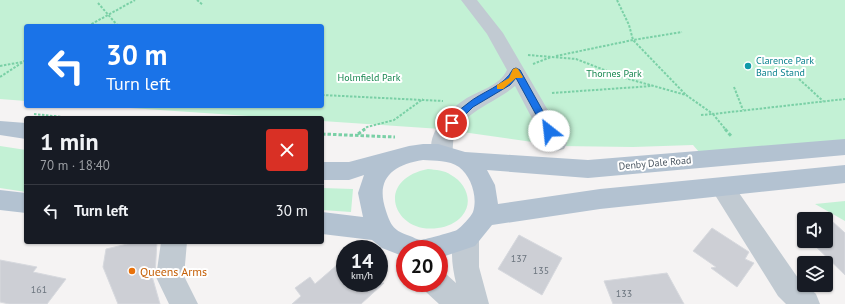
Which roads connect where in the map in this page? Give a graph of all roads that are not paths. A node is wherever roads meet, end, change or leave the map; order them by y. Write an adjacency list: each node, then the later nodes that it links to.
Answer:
1 (468, 0): 2 (street)
2 (511, 62): 5 (street); 7 (street)
3 (0, 128): 4 (main road)
4 (24, 131)
5 (556, 143)
6 (845, 147): 9 (main road, Denby Dale Road)
7 (442, 152): 8 (main road); 9 (main road)
8 (393, 159): 10 (main road); 18 (main road)
9 (465, 160): 15 (main road)
10 (324, 171)
11 (845, 174): 12 (main road)
12 (722, 186): 15 (main road); 26 (street)
13 (0, 200): 14 (main road)
14 (24, 203)
15 (485, 216): 17 (main road)
16 (324, 224): 19 (main road)
17 (466, 238): 21 (main road); 25 (street)
18 (396, 240)
19 (396, 243)
20 (174, 244): 23 (street)
21 (448, 244)
22 (446, 292): 24 (street)
23 (184, 304)
24 (459, 304)
25 (476, 304)
26 (806, 304)

